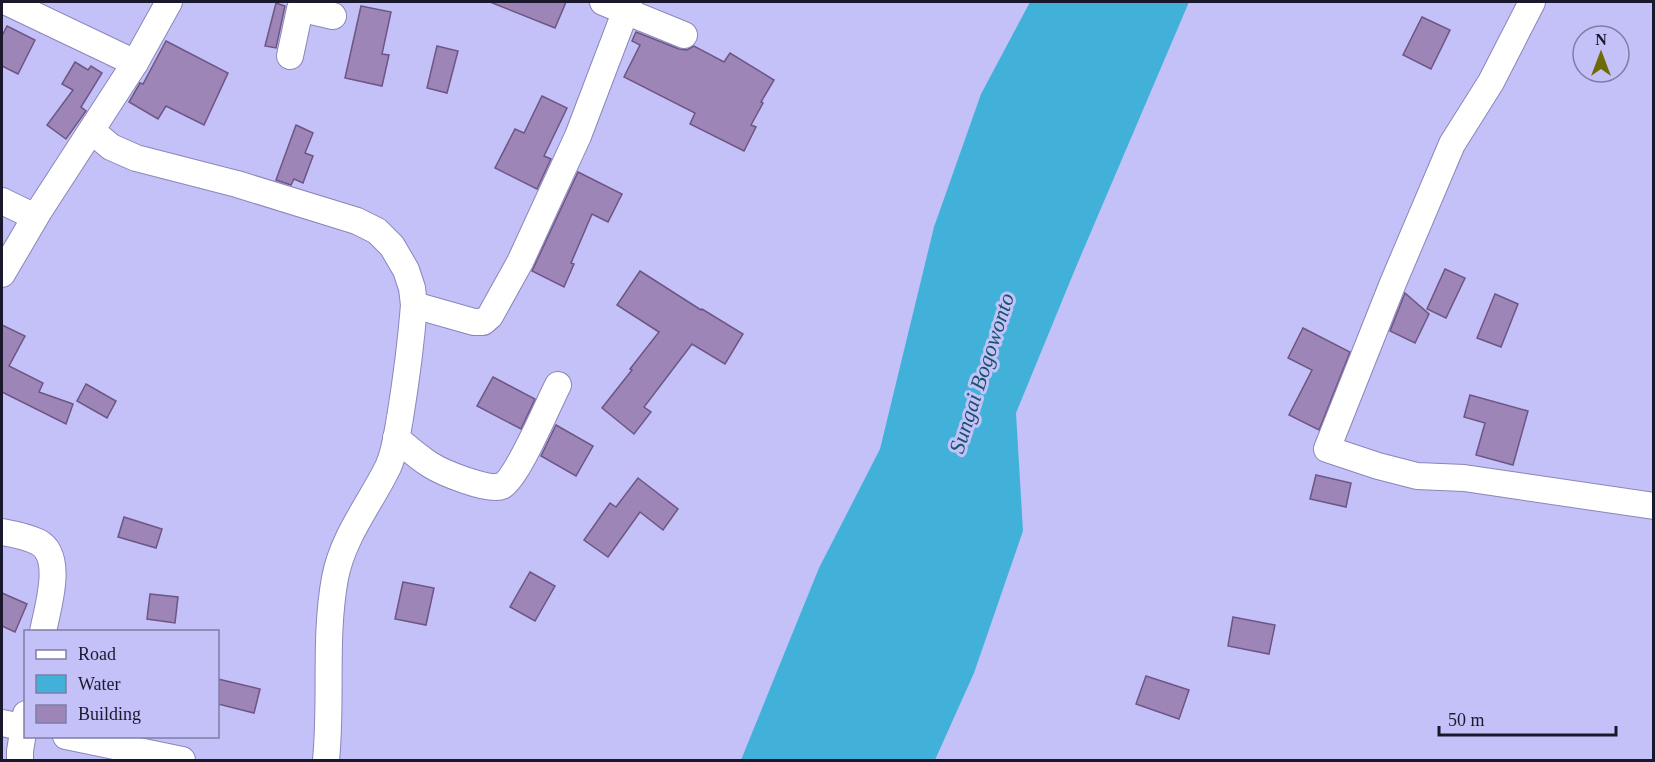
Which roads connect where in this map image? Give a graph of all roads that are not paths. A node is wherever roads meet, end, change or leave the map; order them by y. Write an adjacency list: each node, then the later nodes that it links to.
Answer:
1 (8, 2): 9 (street)
2 (170, 2): 9 (street)
3 (1532, 2): 17 (street)
4 (620, 4): 7 (street); 14 (street)
5 (304, 5): 6 (street); 8 (street)
6 (333, 16)
7 (684, 35)
8 (290, 56)
9 (135, 63): 10 (street)
10 (92, 131): 12 (street); 14 (street)
11 (2, 201): 12 (street)
12 (35, 217): 13 (street)
13 (2, 274)
14 (414, 305): 16 (street)
15 (558, 385): 16 (street)
16 (396, 438): 24 (street)
17 (1653, 506)
18 (2, 532): 19 (street)
19 (43, 630)
20 (19, 723): 22 (street)
21 (76, 738): 23 (street)
22 (20, 760)
23 (182, 760)
24 (326, 760)

